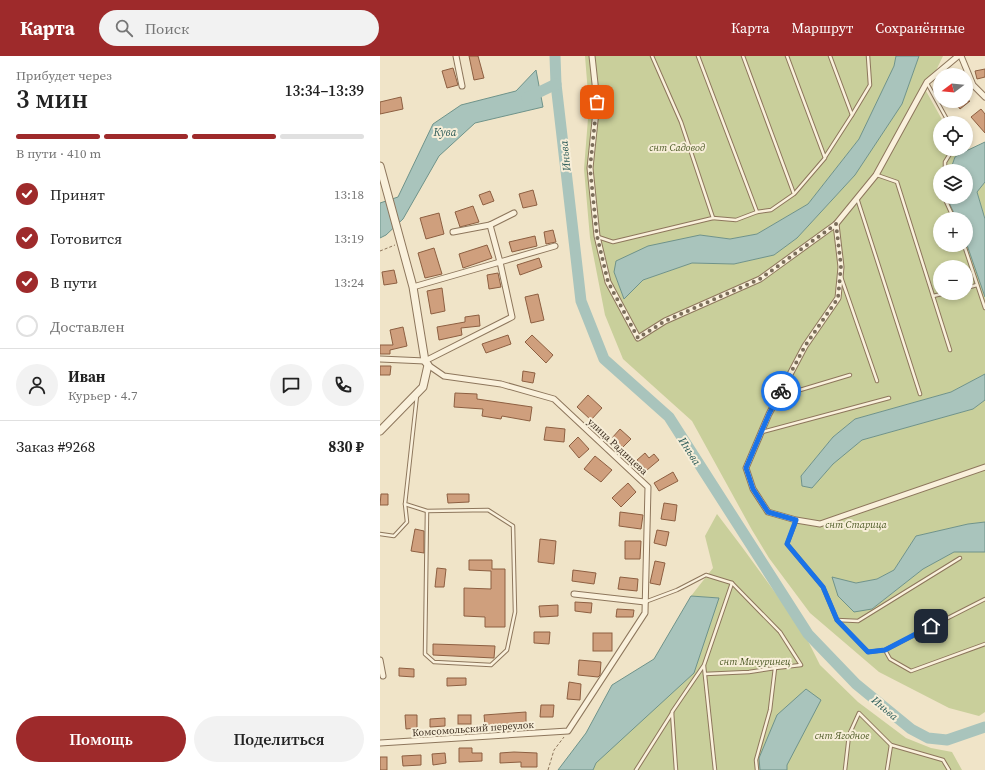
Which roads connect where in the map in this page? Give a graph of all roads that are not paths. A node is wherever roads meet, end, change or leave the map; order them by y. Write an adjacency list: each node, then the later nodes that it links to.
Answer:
1 (456, 56): 11 (street)
2 (592, 56): 26 (street)
3 (652, 56): 22 (lane)
4 (698, 56): 20 (lane)
5 (743, 56): 18 (lane)
6 (787, 56): 15 (lane)
7 (830, 56): 13 (lane)
8 (868, 56): 13 (lane)
9 (960, 56): 10 (street); 12 (street)
10 (927, 82): 14 (lane); 17 (street)
11 (462, 86)
12 (985, 97)
13 (852, 115): 15 (lane)
14 (945, 116)
15 (825, 158): 18 (lane)
16 (380, 166): 33 (street)
17 (876, 175): 19 (street); 34 (lane)
18 (794, 194): 20 (lane)
19 (857, 198): 23 (street); 43 (lane)
20 (757, 212): 22 (lane)
21 (514, 213): 24 (street)
22 (712, 218): 26 (lane)
23 (836, 224): 26 (street); 30 (street)
24 (490, 225): 25 (street); 29 (street)
25 (453, 232)
26 (597, 236)
27 (555, 246): 29 (street)
28 (966, 252): 31 (lane)
29 (500, 262): 33 (street); 39 (street)
30 (840, 274): 41 (lane); 44 (street)
31 (977, 285): 32 (lane); 36 (lane)
32 (973, 286)
33 (413, 287): 39 (street)
34 (933, 296)
35 (934, 300): 37 (lane)
36 (985, 308)
37 (950, 350)
38 (380, 359): 39 (street)
39 (427, 363): 42 (street); 57 (street, улица Радищева)
40 (850, 375): 44 (lane)
41 (877, 381)
42 (417, 393): 46 (street); 49 (lane)
43 (920, 394)
44 (778, 397): 47 (street)
45 (889, 398): 47 (lane)
46 (380, 431)
47 (761, 432): 51 (street)
48 (985, 467): 51 (street)
49 (405, 504): 50 (lane); 52 (lane)
50 (428, 511): 50 (lane)
51 (796, 520): 58 (lane)
52 (380, 534)
53 (960, 558): 58 (lane)
54 (732, 583): 57 (lane); 62 (lane); 63 (lane)
55 (574, 594): 57 (street)
56 (985, 599): 60 (lane)
57 (645, 602): 67 (street, улица Радищева)
58 (837, 620): 60 (lane)
59 (985, 644): 60 (lane)
60 (885, 650)
61 (380, 660): 65 (street)
62 (704, 665): 64 (lane); 66 (lane)
63 (775, 668): 64 (lane); 73 (lane)
64 (705, 674): 72 (lane)
65 (384, 676)
66 (672, 712): 70 (lane); 71 (lane)
67 (568, 731): 68 (street, Комсомольский переулок)
68 (380, 743)
69 (890, 745): 74 (lane); 75 (lane); 76 (lane)
70 (636, 770)
71 (676, 770)
72 (715, 770)
73 (757, 770)
74 (845, 770)
75 (887, 770)
76 (949, 770)

